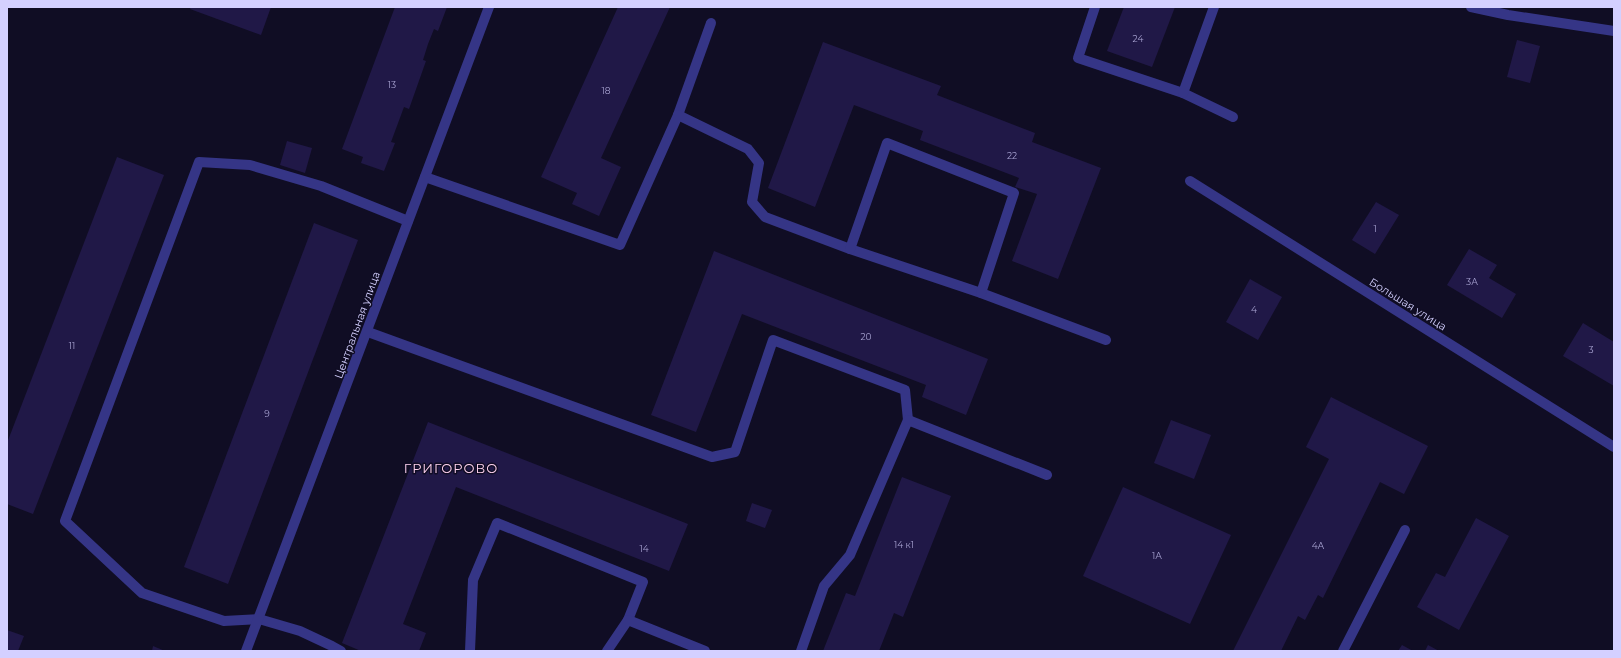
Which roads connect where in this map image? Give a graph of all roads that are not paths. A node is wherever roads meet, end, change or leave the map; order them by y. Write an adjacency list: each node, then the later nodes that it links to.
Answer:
1 (489, 7): 10 (street, Центральная улица)
2 (1095, 7): 7 (street)
3 (1214, 7): 7 (street)
4 (1471, 7): 6 (street)
5 (711, 23): 8 (street)
6 (1614, 31)
7 (1183, 93): 9 (street)
8 (678, 115): 10 (street); 13 (street)
9 (1233, 117)
10 (425, 177): 12 (street, Центральная улица)
11 (1190, 181): 18 (street, Большая улица)
12 (408, 221): 15 (street, Центральная улица); 21 (street)
13 (850, 249): 14 (street); 14 (street)
14 (981, 293): 16 (street)
15 (368, 332): 17 (street); 21 (street, Центральная улица)
16 (1106, 340)
17 (908, 420): 19 (street); 28 (street)
18 (1614, 448)
19 (1047, 475)
20 (1405, 530): 29 (street)
21 (259, 619): 23 (street, Центральная улица); 24 (street)
22 (628, 620): 25 (street); 26 (street); 27 (street)
23 (246, 651)
24 (341, 651)
25 (470, 651)
26 (607, 651)
27 (704, 651)
28 (801, 651)
29 (1343, 651)

